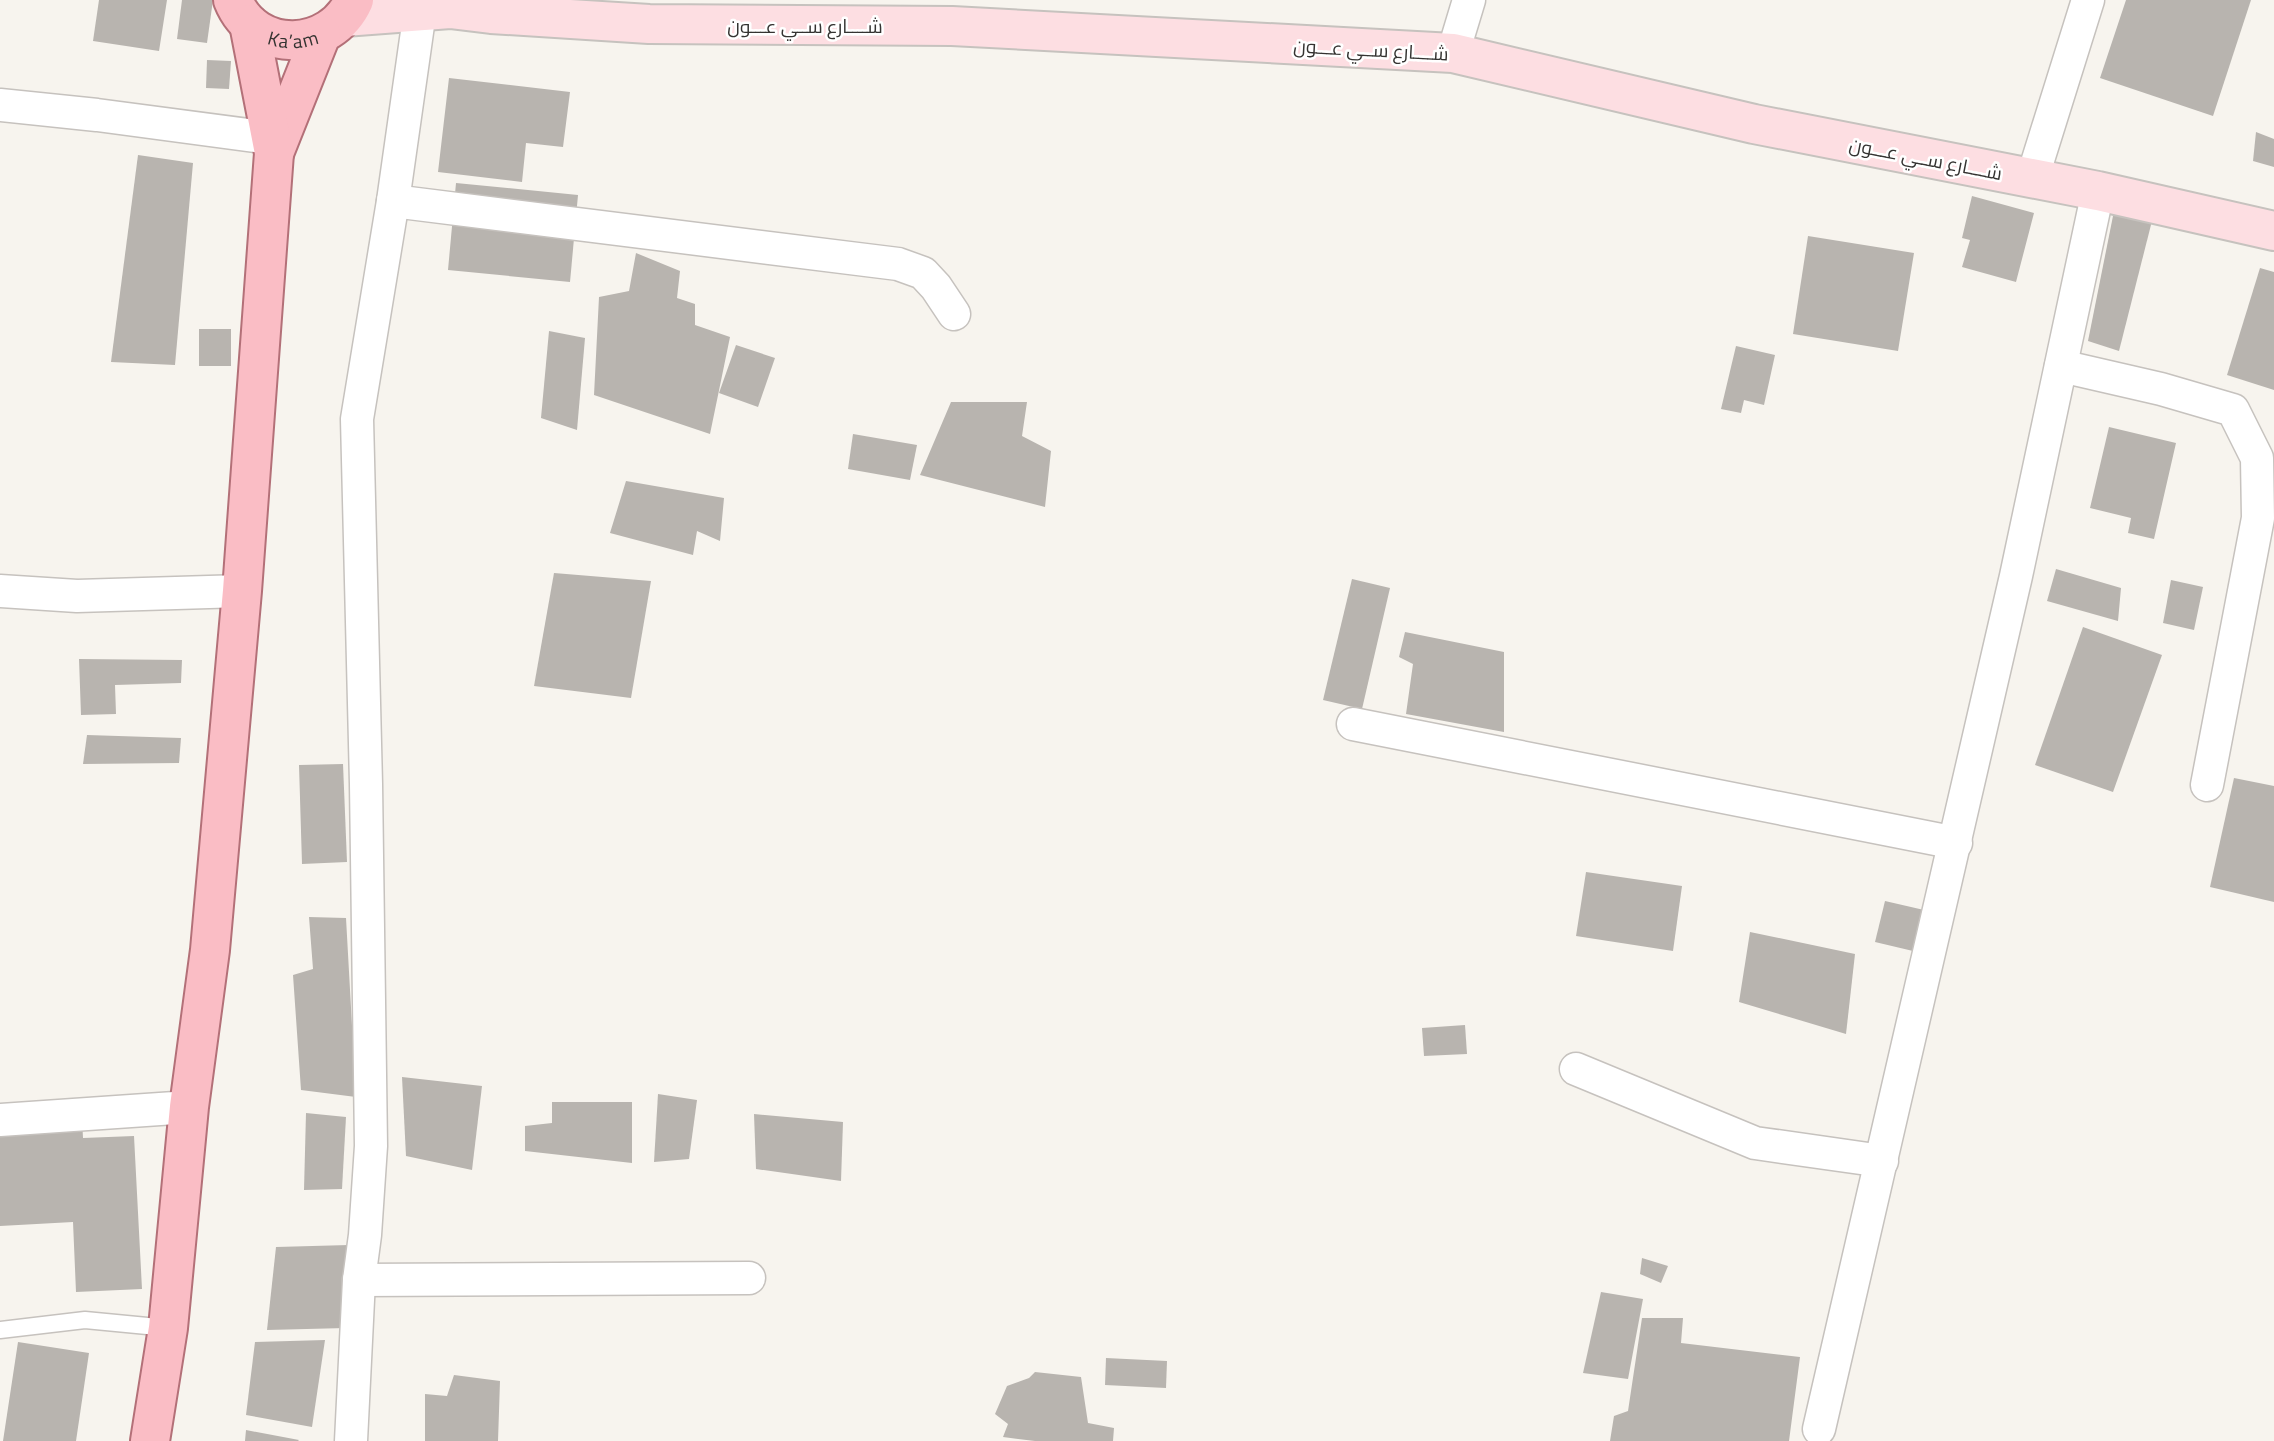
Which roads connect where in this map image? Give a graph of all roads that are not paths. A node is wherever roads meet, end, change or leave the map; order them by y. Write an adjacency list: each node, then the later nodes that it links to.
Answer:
1 (1469, 0): 6 (street)
2 (2088, 0): 9 (street)
3 (434, 7): 5 (street, شــــارع ســي عـــون); 6 (street, شــــارع ســي عـــون); 11 (street)
4 (236, 8): 5 (main road, Ka’am); 8 (main road)
5 (340, 17): 8 (main road)
6 (1453, 53): 9 (street, شــــارع ســي عـــون)
7 (0, 105): 8 (street)
8 (273, 146): 16 (main road)
9 (2032, 179): 10 (street, شــــارع ســي عـــون)
10 (2098, 191): 12 (street, شــــارع ســي عـــون); 14 (street)
11 (393, 201): 13 (street); 25 (street)
12 (2274, 231)
13 (954, 314)
14 (2062, 366): 18 (street); 19 (street)
15 (0, 591): 16 (street)
16 (242, 591): 21 (main road)
17 (1353, 724): 19 (street)
18 (2207, 785)
19 (1956, 843): 23 (street)
20 (1576, 1069): 23 (street)
21 (188, 1107): 22 (street); 26 (main road)
22 (0, 1120)
23 (1882, 1161): 28 (street)
24 (749, 1278): 25 (street)
25 (359, 1280): 30 (street)
26 (168, 1328): 27 (lane); 29 (main road)
27 (0, 1330)
28 (1819, 1429)
29 (150, 1441)
30 (351, 1441)

